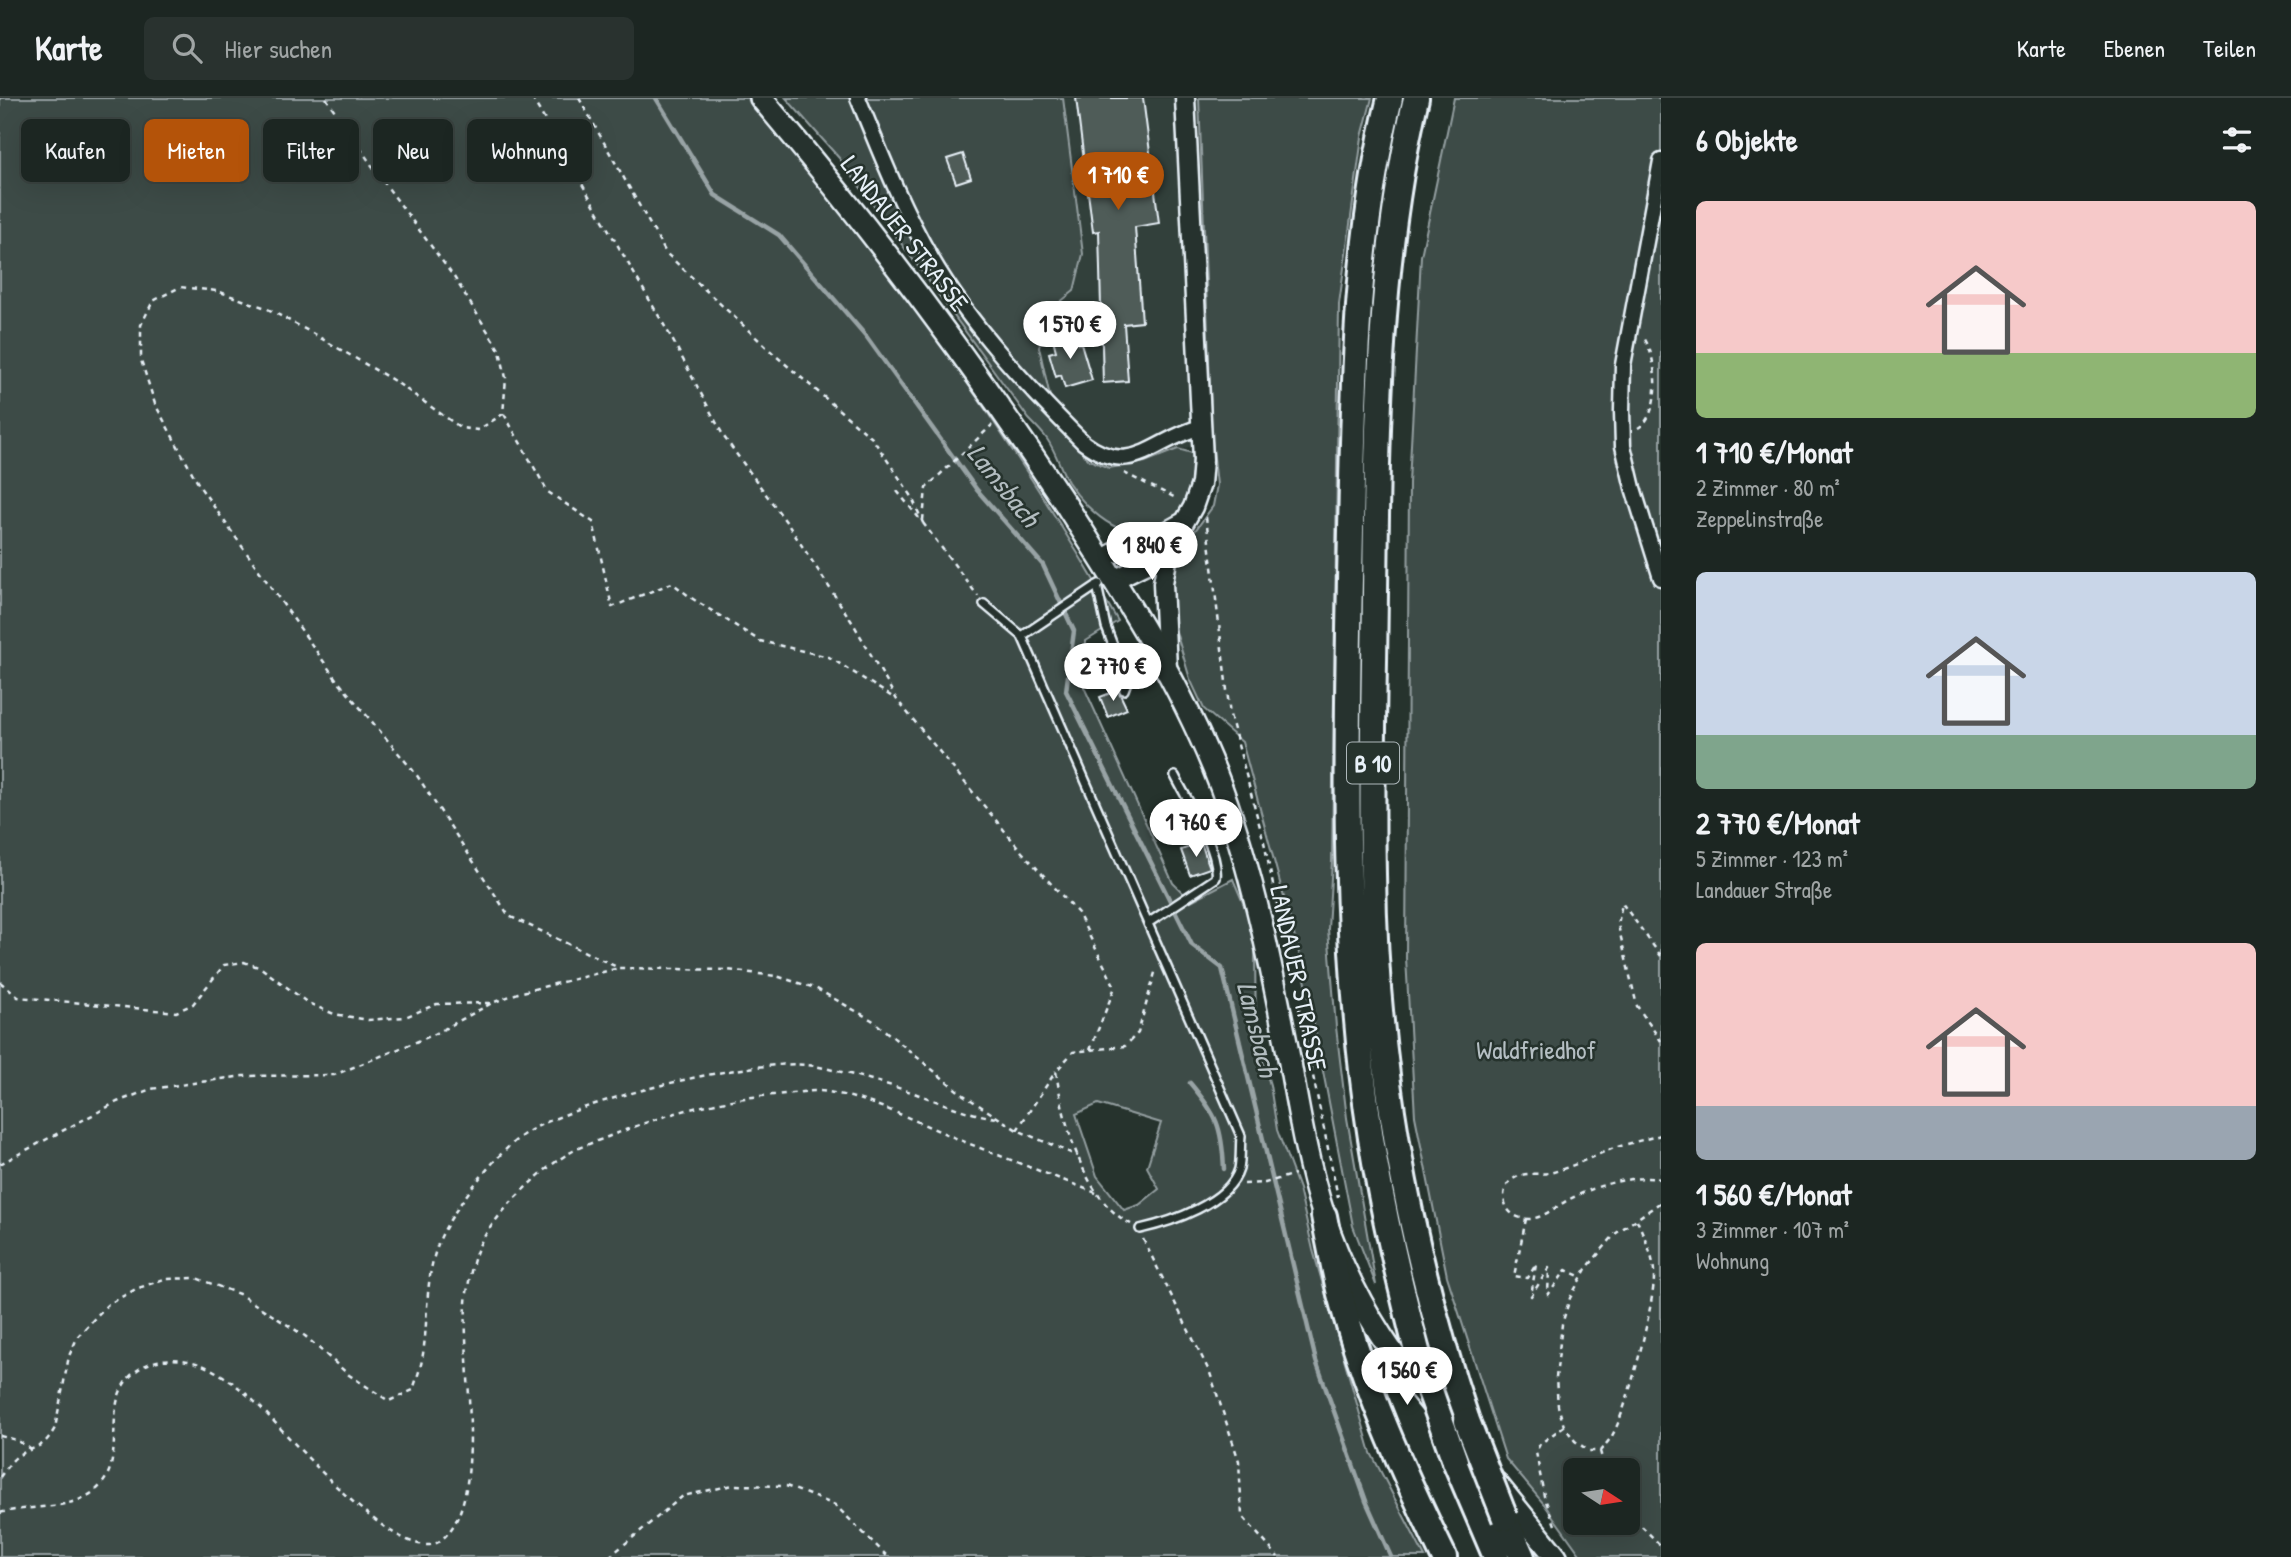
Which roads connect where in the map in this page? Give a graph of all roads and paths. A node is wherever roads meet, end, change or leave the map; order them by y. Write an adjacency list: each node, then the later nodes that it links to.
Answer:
1 (326, 98): 12 (path)
2 (532, 98): 29 (path)
3 (579, 98): 20 (path)
4 (761, 98): 23 (main road, LANDAUER STRASSE)
5 (858, 98): 17 (street)
6 (1185, 98): 14 (street)
7 (1390, 98): 71 (highway, B 10, bridge)
8 (1416, 98): 72 (highway, B 10, bridge)
9 (1661, 161): 10 (street)
10 (1631, 318): 11 (path); 15 (street)
11 (1660, 404)
12 (503, 414): 29 (path); 35 (path)
13 (1655, 416): 15 (path)
14 (1201, 427): 17 (street); 19 (street)
15 (1622, 429): 24 (street)
16 (983, 434): 20 (path)
17 (1108, 458): 19 (path)
18 (897, 491): 20 (path)
19 (1193, 507): 21 (street); 31 (path)
20 (923, 523): 25 (path)
21 (1182, 523): 22 (street); 23 (street)
22 (1169, 549): 23 (street); 27 (street)
23 (1106, 575): 26 (lane); 27 (main road, LANDAUER STRASSE); 28 (lane)
24 (1661, 578)
25 (984, 604): 26 (lane)
26 (1022, 636): 32 (lane)
27 (1167, 672): 51 (main road, LANDAUER STRASSE)
28 (1124, 690)
29 (897, 700): 40 (path)
30 (1175, 776): 32 (lane)
31 (1281, 922)
32 (1148, 923): 33 (lane)
33 (1160, 952): 40 (path); 49 (lane)
34 (1661, 956): 39 (path)
35 (619, 968): 37 (path); 42 (path)
36 (0, 982): 37 (path)
37 (492, 1003): 46 (path)
38 (1298, 1003): 51 (path)
39 (1661, 1041)
40 (1090, 1050): 41 (path)
41 (1056, 1071): 43 (path); 45 (path)
42 (1000, 1119): 43 (path); 59 (path)
43 (1017, 1130): 45 (path)
44 (1661, 1135): 52 (path)
45 (1078, 1156): 63 (path)
46 (0, 1164)
47 (1289, 1176): 49 (path)
48 (1661, 1179): 52 (path)
49 (1230, 1185): 54 (lane)
50 (1661, 1202): 53 (path)
51 (1332, 1211): 70 (highway); 73 (main road, LANDAUER STRASSE)
52 (1526, 1219): 56 (path)
53 (1637, 1220): 56 (path); 60 (path)
54 (1140, 1229)
55 (1153, 1263): 69 (path)
56 (1582, 1277): 57 (path)
57 (1564, 1426): 60 (path); 64 (path)
58 (0, 1436): 59 (path)
59 (33, 1451): 62 (path)
60 (1600, 1451): 61 (path)
61 (1602, 1458)
62 (0, 1477)
63 (0, 1513)
64 (1547, 1524)
65 (1640, 1524): 66 (path)
66 (1661, 1546)
67 (609, 1557): 68 (path)
68 (888, 1557)
69 (1278, 1557)
70 (1444, 1557)
71 (1496, 1557)
72 (1522, 1557)
73 (1556, 1557)

